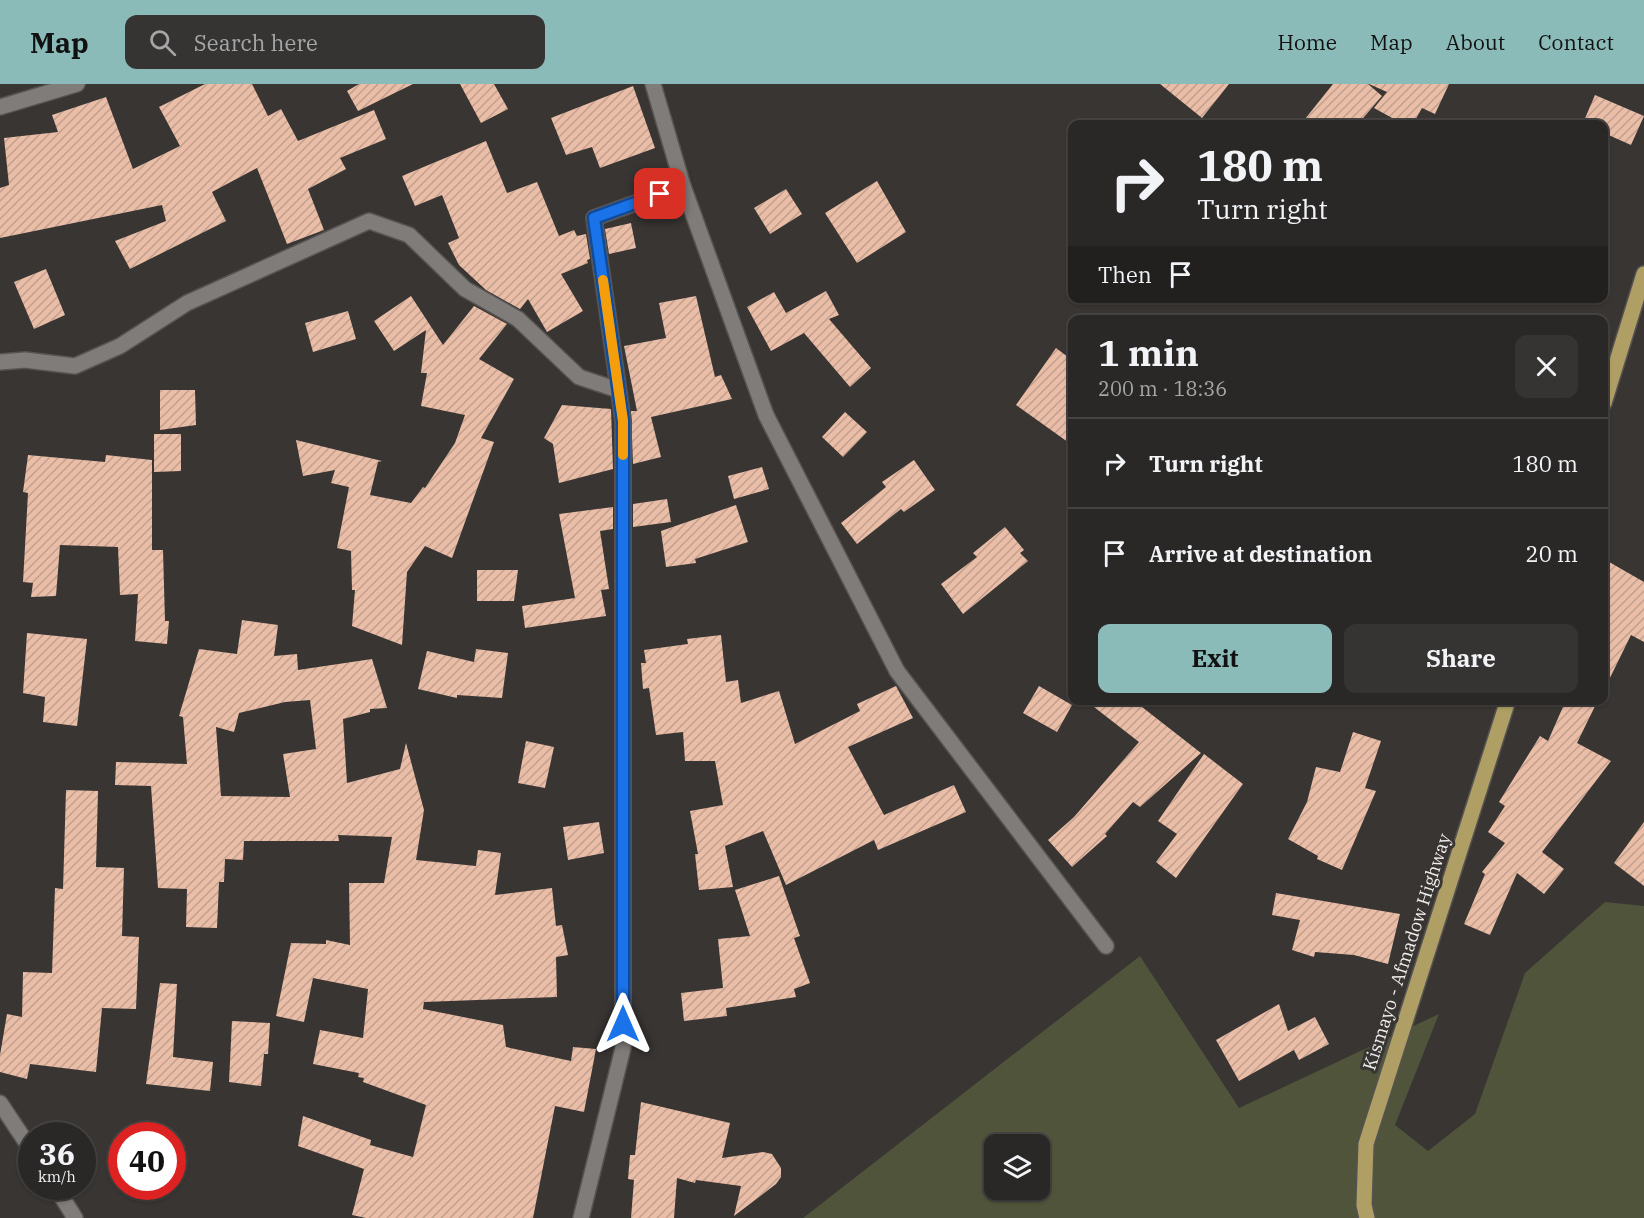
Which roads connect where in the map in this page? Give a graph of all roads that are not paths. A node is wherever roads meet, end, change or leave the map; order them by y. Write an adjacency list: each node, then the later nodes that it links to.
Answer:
1 (77, 84): 3 (street)
2 (653, 84): 4 (street)
3 (0, 107)
4 (683, 186): 8 (street); 10 (street)
5 (1644, 274): 7 (main road)
6 (0, 362): 8 (street)
7 (1608, 389)
8 (618, 390): 15 (street)
9 (1506, 705): 16 (main road, Kismayo - Afmadow Highway)
10 (1106, 946)
11 (0, 1103): 12 (street)
12 (18, 1130)
13 (64, 1200): 14 (street)
14 (75, 1218)
15 (581, 1218)
16 (1367, 1218)

